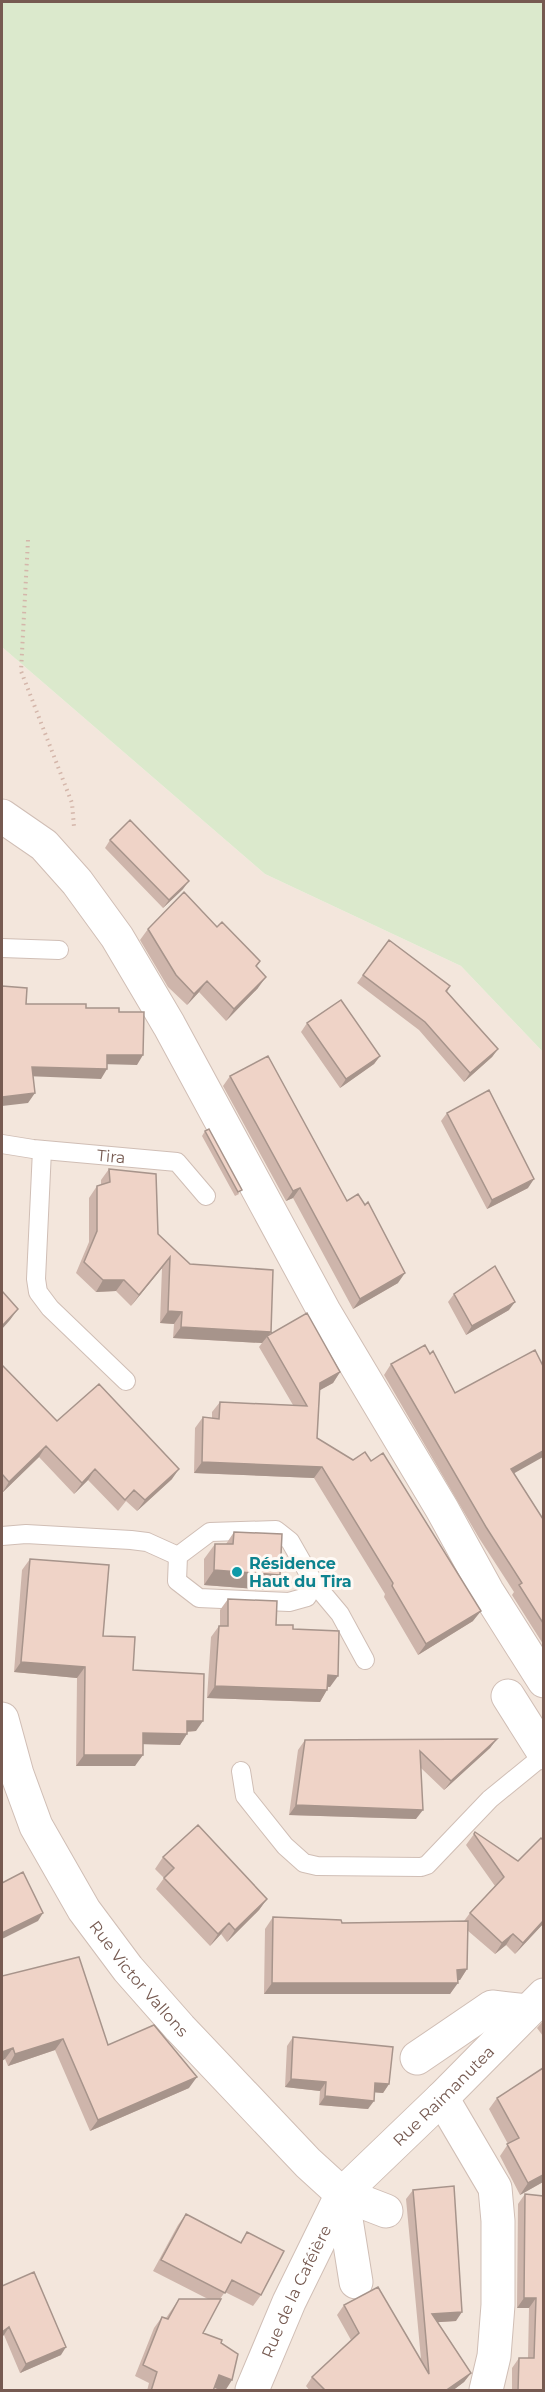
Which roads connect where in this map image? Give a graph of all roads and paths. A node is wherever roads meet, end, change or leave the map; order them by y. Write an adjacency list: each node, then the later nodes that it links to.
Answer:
1 (28, 540): 3 (path)
2 (2, 816): 3 (street)
3 (77, 882): 14 (street)
4 (2, 948): 5 (lane)
5 (59, 950)
6 (2, 1144): 7 (lane, Tira)
7 (42, 1150): 8 (lane, Tira); 9 (lane)
8 (206, 1196)
9 (126, 1381)
10 (2, 1536): 11 (lane)
11 (177, 1556): 12 (lane); 12 (lane)
12 (314, 1583): 13 (lane)
13 (365, 1660)
14 (543, 1681)
15 (508, 1696): 17 (street)
16 (2, 1719): 22 (street, Rue Victor Vallons)
17 (543, 1754): 18 (lane)
18 (241, 1771)
19 (535, 2003): 20 (street); 21 (street, Rue Raimanutea)
20 (417, 2058)
21 (442, 2098): 22 (street, Rue Raimanutea); 26 (street)
22 (342, 2194): 23 (street); 24 (street); 25 (street, Rue de la Caféière)
23 (386, 2211)
24 (356, 2282)
25 (252, 2391)
26 (486, 2391)

